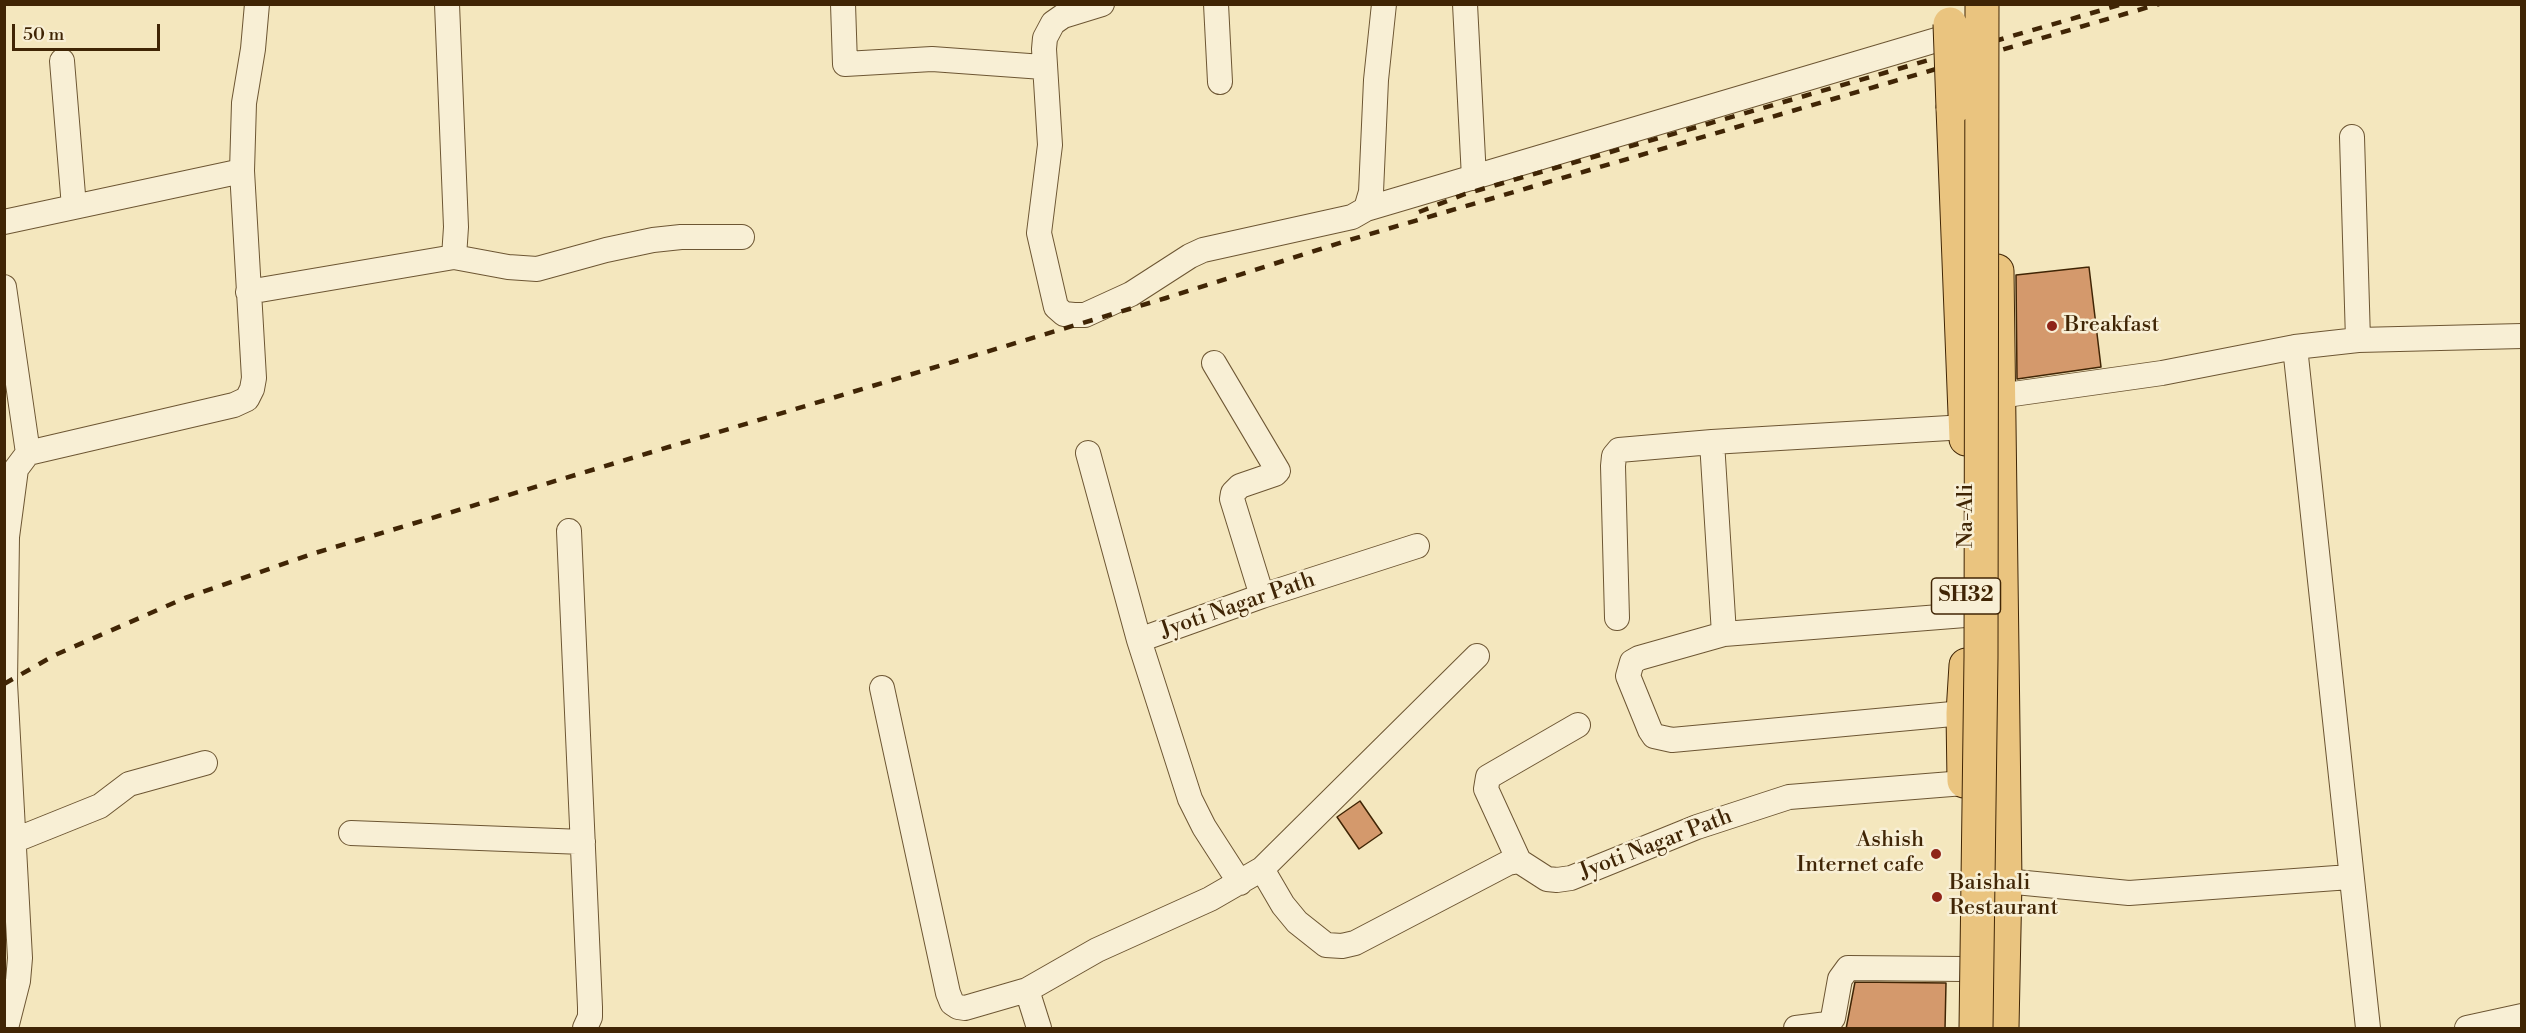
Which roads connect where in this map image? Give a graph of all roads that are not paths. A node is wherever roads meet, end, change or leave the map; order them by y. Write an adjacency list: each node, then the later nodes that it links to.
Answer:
1 (257, 4): 14 (street)
2 (447, 4): 20 (street)
3 (843, 4): 11 (street)
4 (1102, 4): 11 (street)
5 (1216, 4): 12 (street)
6 (1384, 4): 17 (street)
7 (1465, 4): 15 (street)
8 (1989, 11): 27 (main road); 63 (main road, bridge)
9 (1951, 22): 15 (street); 28 (main road, Na-Ali / SH32, bridge)
10 (62, 61): 16 (street)
11 (1043, 67): 17 (street)
12 (1220, 82)
13 (2352, 137): 24 (street)
14 (242, 171): 16 (street); 22 (street)
15 (1474, 178): 17 (street)
16 (74, 207): 18 (street)
17 (1366, 209)
18 (4, 222)
19 (742, 237): 20 (street)
20 (454, 257): 22 (street)
21 (4, 287): 30 (street)
22 (248, 292): 30 (street)
23 (2522, 336): 24 (street)
24 (2358, 340): 25 (street)
25 (2295, 347): 27 (street); 52 (street)
26 (1214, 363): 35 (street)
27 (1999, 396): 53 (main road)
28 (1966, 427): 29 (street); 36 (main road, Na-Ali / SH32)
29 (1712, 442): 37 (street); 38 (street)
30 (28, 453): 33 (street)
31 (1088, 453): 39 (street)
32 (569, 531): 49 (street)
33 (6, 537): 41 (street)
34 (1417, 546): 35 (street, Jyoti Nagar Path)
35 (1262, 596): 39 (street, Jyoti Nagar Path)
36 (1965, 615): 38 (street); 43 (main road, Na-Ali / SH32)
37 (1617, 618)
38 (1724, 634): 43 (street)
39 (1139, 640): 54 (street, Jyoti Nagar Path)
40 (1477, 656): 51 (street)
41 (5, 662): 48 (street)
42 (882, 688): 56 (street)
43 (1963, 713): 46 (main road, Na-Ali / SH32)
44 (1578, 725): 50 (street)
45 (205, 763): 48 (street)
46 (1964, 783): 50 (street, Jyoti Nagar Path); 55 (main road, Na-Ali / SH32)
47 (351, 833): 49 (street)
48 (13, 841): 58 (street)
49 (583, 842): 59 (street)
50 (1519, 861): 51 (street)
51 (1262, 869): 54 (street)
52 (2350, 877): 53 (street); 65 (street)
53 (2005, 881): 64 (main road)
54 (1240, 883): 56 (street)
55 (1963, 969): 61 (street); 62 (main road, Na-Ali / SH32)
56 (1027, 990): 60 (street)
57 (2522, 1016): 66 (street)
58 (6, 1029)
59 (585, 1029)
60 (1038, 1029)
61 (1796, 1029)
62 (1962, 1029)
63 (1976, 1029)
64 (2002, 1029)
65 (2367, 1029)
66 (2468, 1029)

